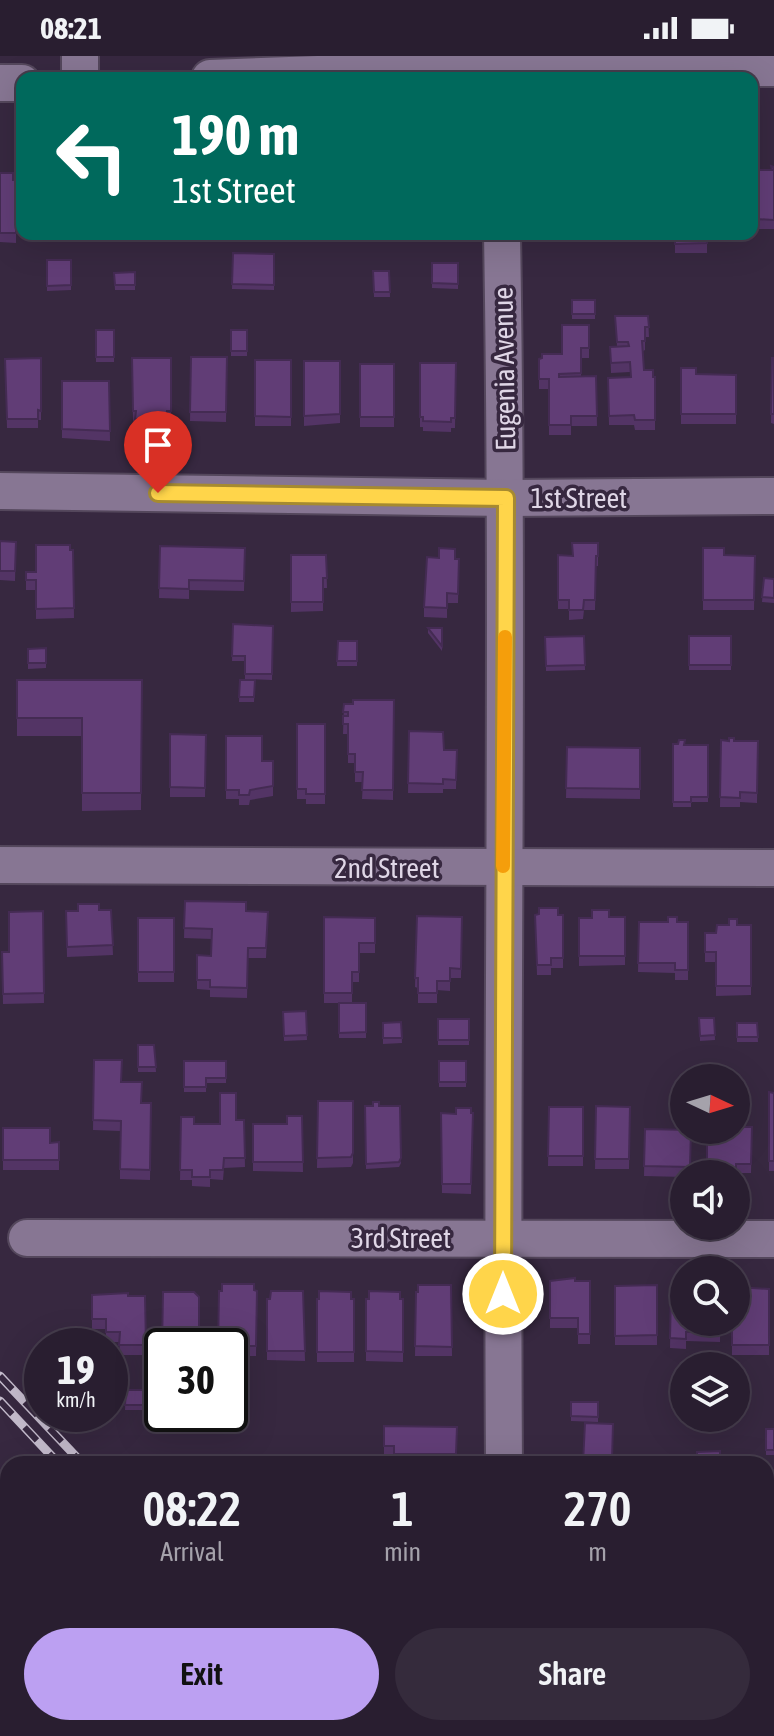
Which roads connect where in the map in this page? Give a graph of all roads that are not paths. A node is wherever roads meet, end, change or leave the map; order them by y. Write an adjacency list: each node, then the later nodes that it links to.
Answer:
1 (398, 64): 3 (street); 4 (street)
2 (774, 68): 5 (street)
3 (291, 72)
4 (471, 72)
5 (617, 72)
6 (502, 240): 9 (street, Eugenia Avenue)
7 (0, 491): 9 (street, 1st Street)
8 (774, 496): 9 (street, 1st Street)
9 (506, 498): 12 (street, Eugenia Avenue)
10 (0, 865): 12 (street, 2nd Street)
11 (774, 868): 12 (street, 2nd Street)
12 (503, 869): 14 (street, Eugenia Avenue)
13 (27, 1238): 14 (street, 3rd Street)
14 (503, 1238): 15 (street, 3rd Street); 16 (street, Eugenia Avenue)
15 (774, 1239)
16 (504, 1456)

